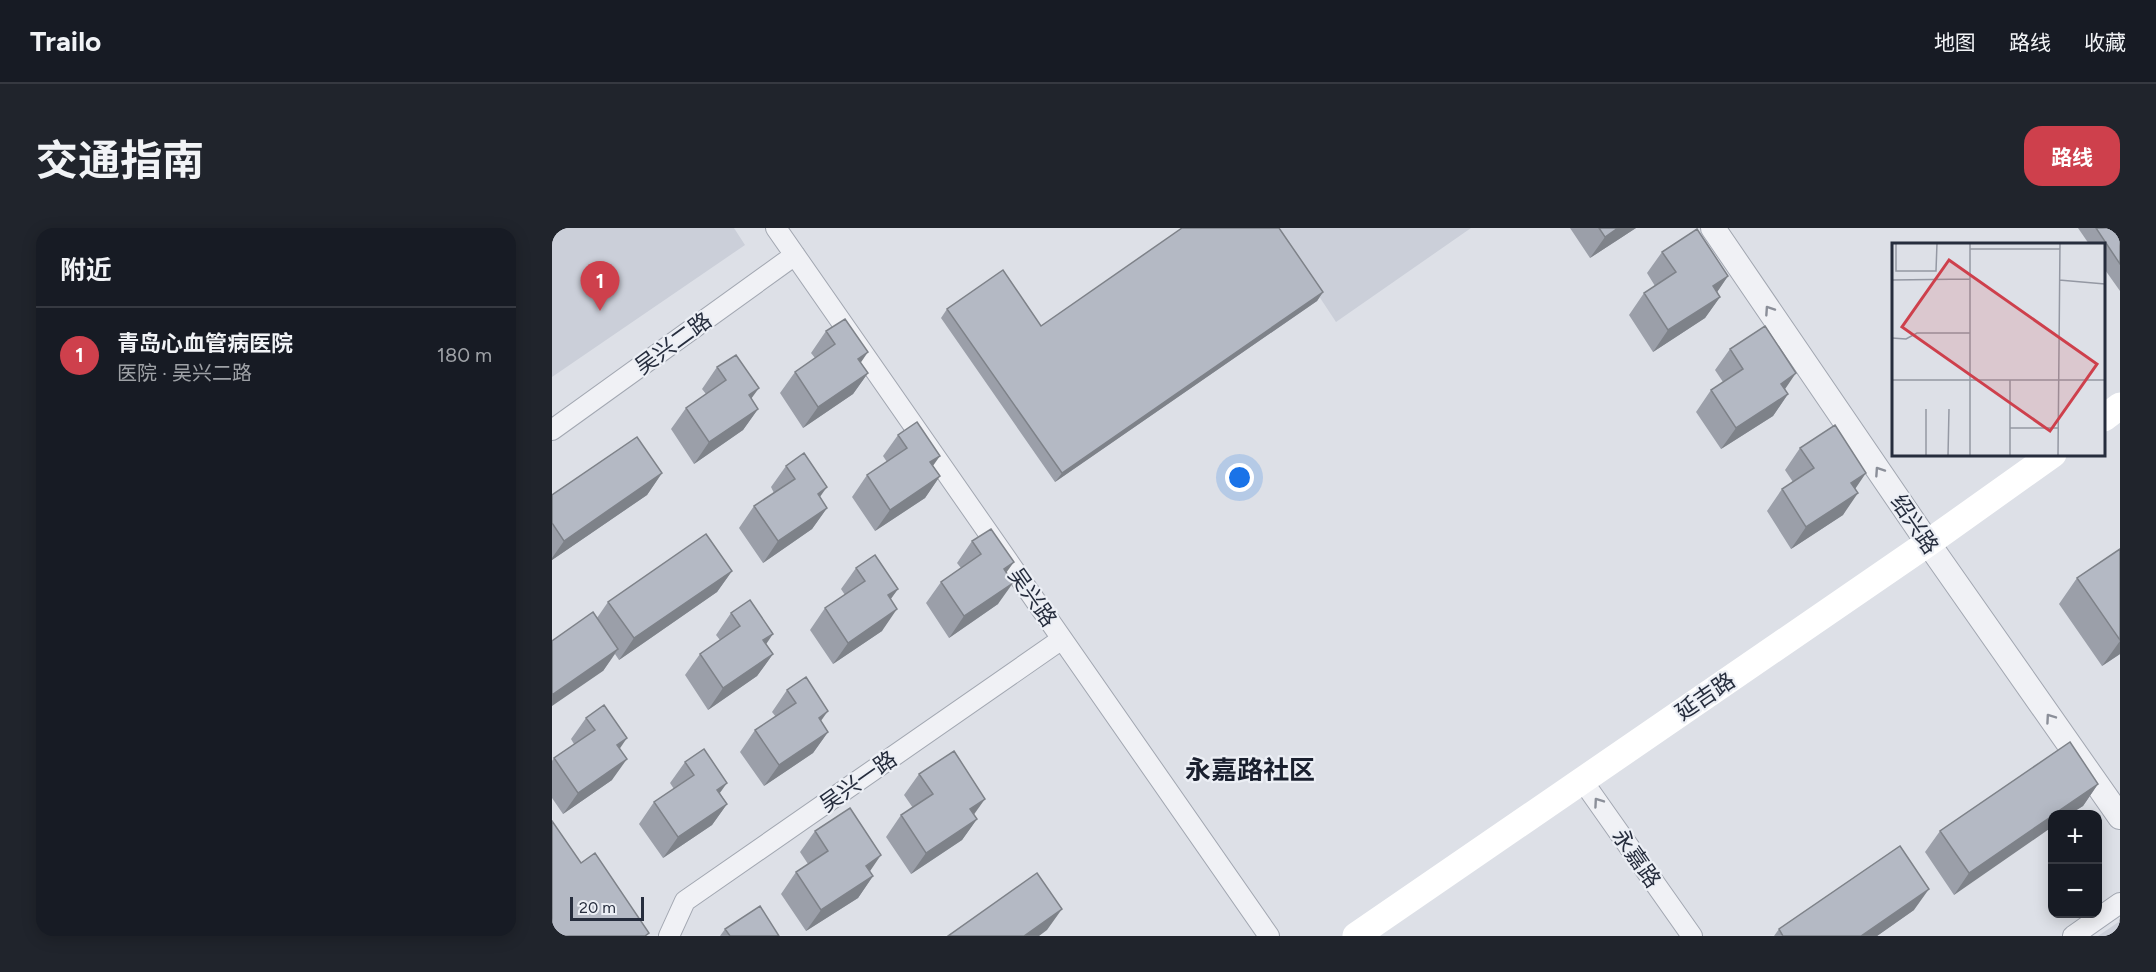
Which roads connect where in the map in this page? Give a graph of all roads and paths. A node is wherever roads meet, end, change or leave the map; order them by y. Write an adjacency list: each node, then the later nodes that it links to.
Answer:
1 (776, 228): 3 (street, 吴兴路)
2 (1713, 228): 8 (street, 绍兴路, one-way to 2)
3 (795, 255): 6 (street, 吴兴二路); 9 (street, 吴兴路)
4 (2120, 406): 5 (main road)
5 (2105, 417)
6 (552, 430)
7 (2050, 456): 8 (main road, 延吉路)
8 (1929, 543): 10 (main road, 延吉路); 11 (street, 绍兴路, one-way to 8)
9 (1062, 639): 13 (street, 吴兴一路); 14 (street, 吴兴路)
10 (1582, 780): 15 (main road, 延吉路); 16 (street, 永嘉路, one-way to 10)
11 (2120, 817)
12 (2120, 903): 17 (street)
13 (669, 936)
14 (1269, 936)
15 (1356, 936)
16 (1692, 936)
17 (2073, 936)

